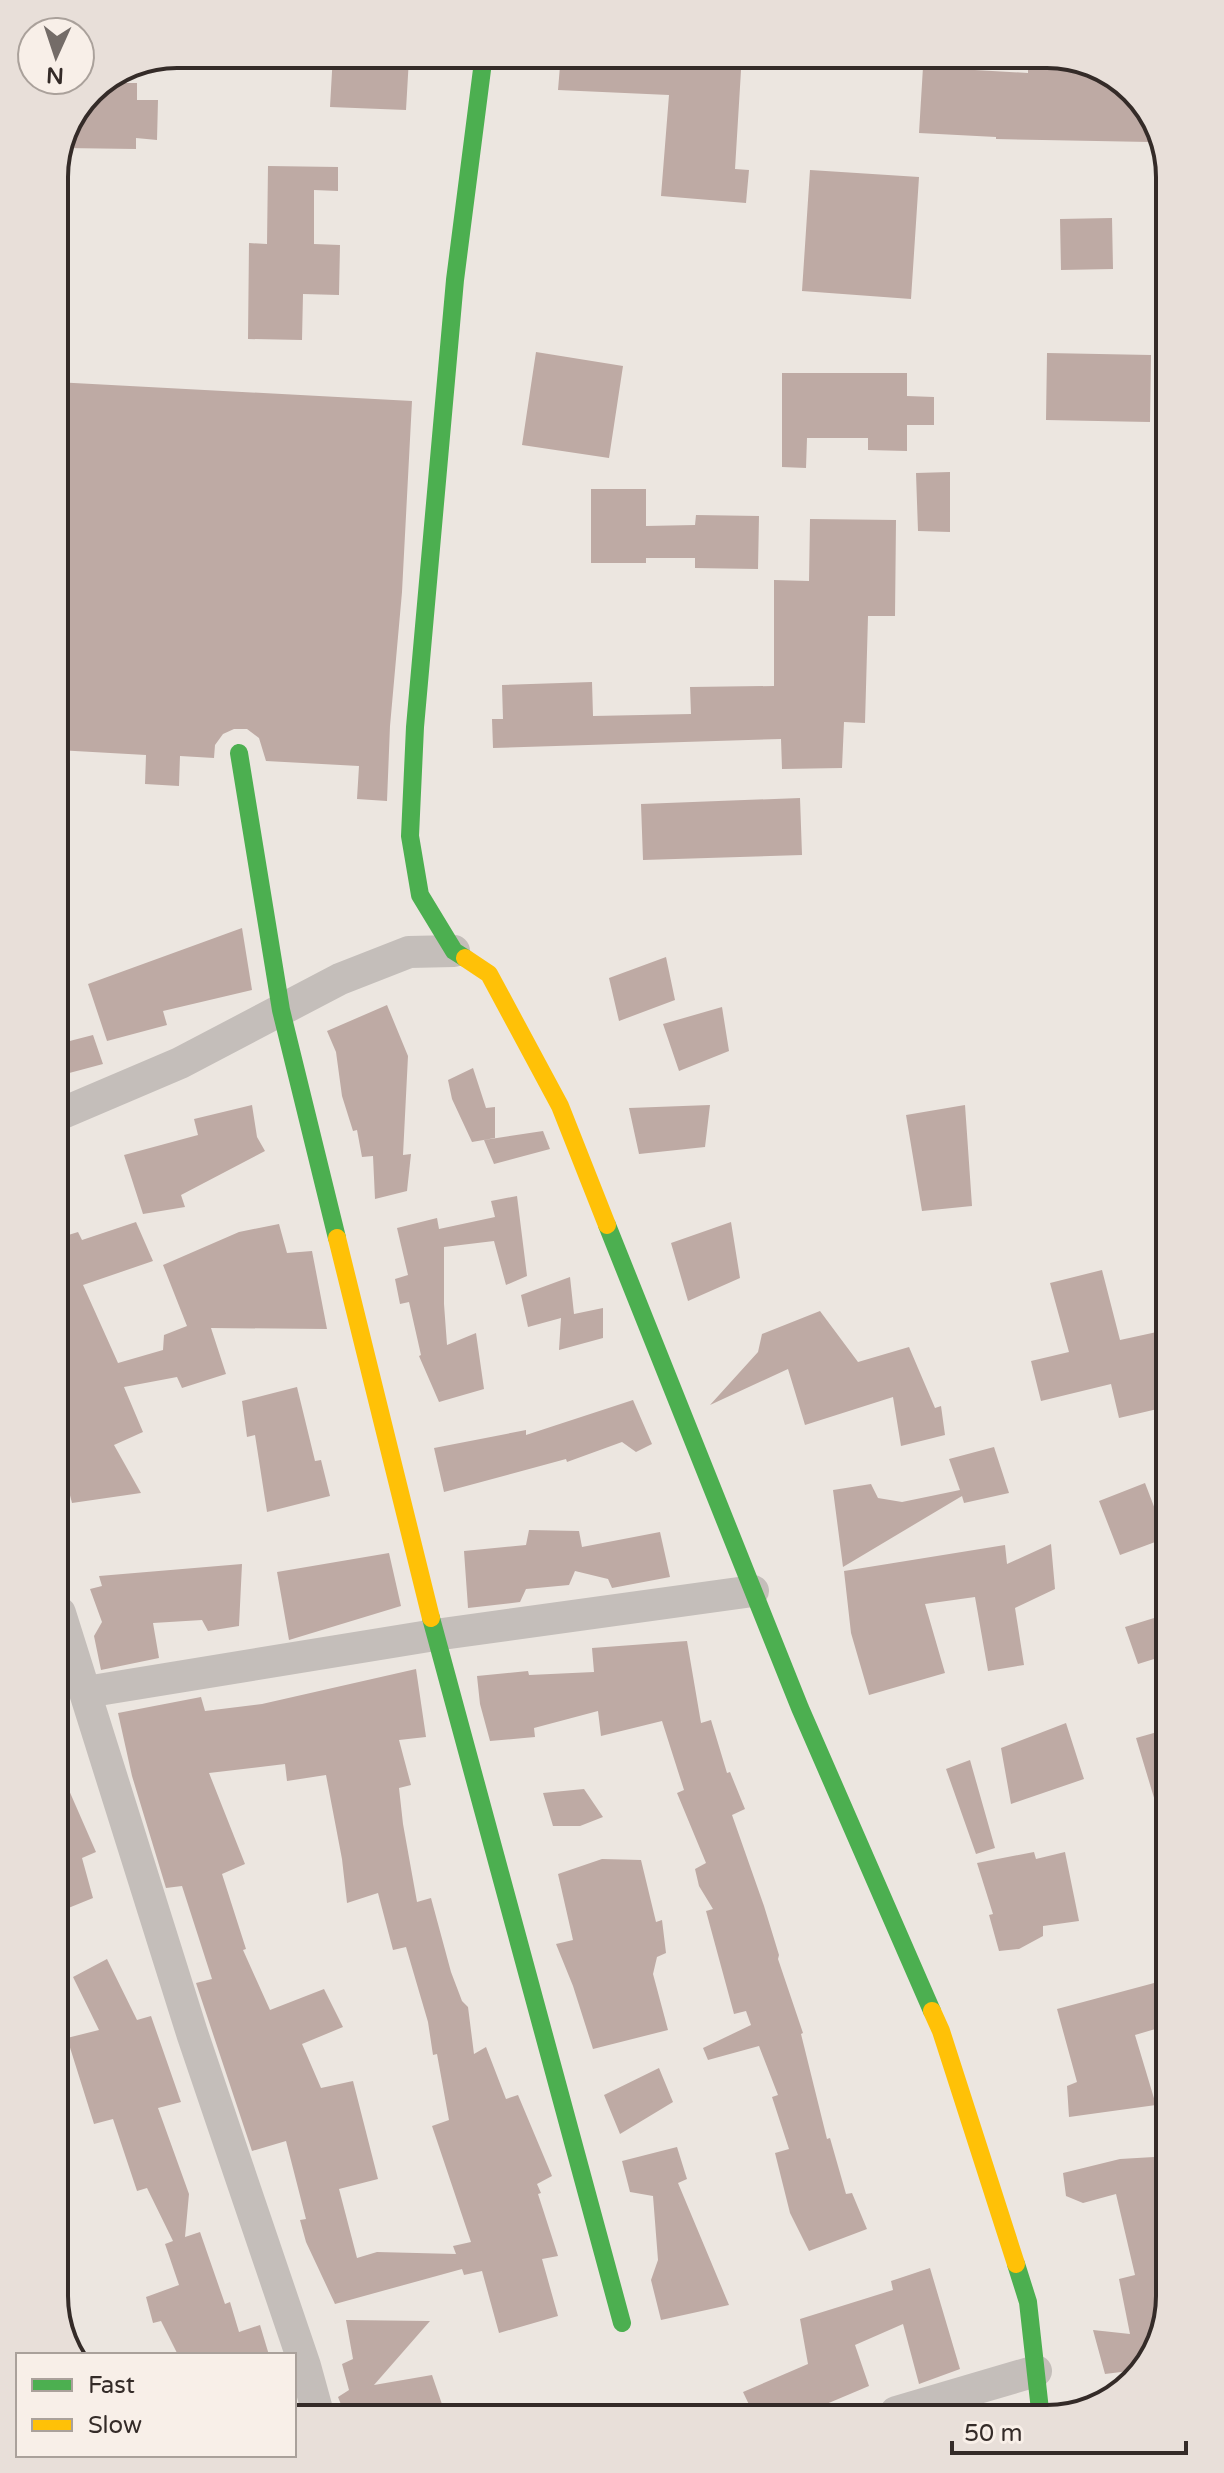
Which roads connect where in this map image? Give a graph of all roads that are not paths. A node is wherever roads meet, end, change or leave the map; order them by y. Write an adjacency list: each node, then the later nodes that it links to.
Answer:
1 (482, 68): 3 (street)
2 (239, 753): 4 (street)
3 (454, 951): 4 (street); 6 (street)
4 (281, 1010): 5 (street); 7 (street)
5 (68, 1111)
6 (753, 1591): 7 (street); 11 (street)
7 (435, 1635): 9 (street); 10 (street)
8 (68, 1637): 9 (street)
9 (86, 1692): 12 (street)
10 (622, 2323)
11 (1036, 2371): 13 (street); 14 (street)
12 (316, 2405)
13 (920, 2405)
14 (1039, 2405)

